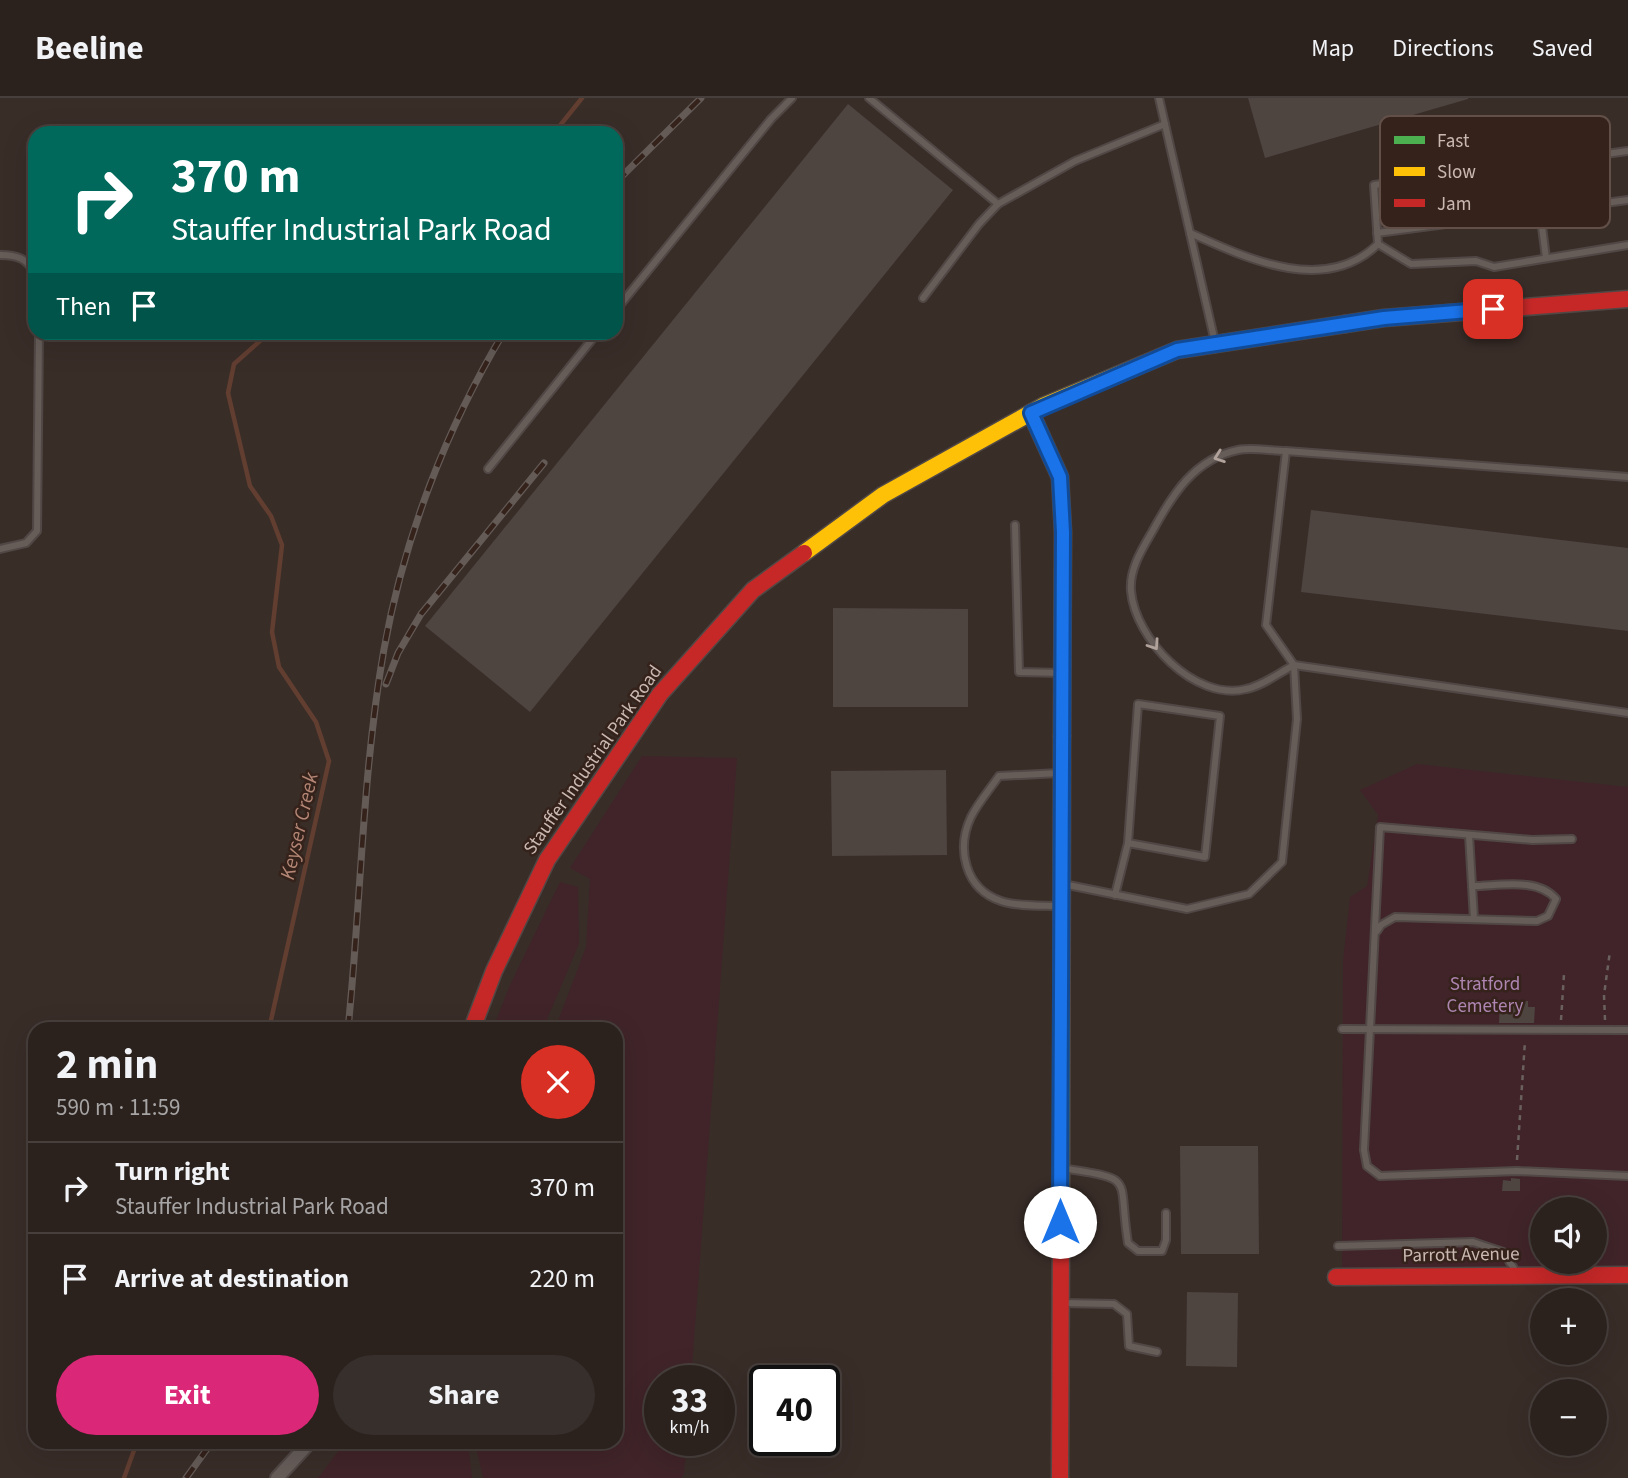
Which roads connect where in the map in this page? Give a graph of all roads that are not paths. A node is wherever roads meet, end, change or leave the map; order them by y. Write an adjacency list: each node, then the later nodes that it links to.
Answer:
1 (792, 98): 22 (lane)
2 (869, 98): 10 (lane)
3 (1159, 98): 4 (lane)
4 (1165, 124): 10 (lane); 13 (lane)
5 (1628, 151): 6 (lane)
6 (1610, 153)
7 (1380, 184): 14 (lane)
8 (1628, 200): 9 (lane)
9 (1610, 202)
10 (998, 204): 20 (lane)
11 (1416, 228): 14 (lane)
12 (1542, 228): 18 (lane)
13 (1190, 233): 15 (lane); 25 (lane)
14 (1377, 233): 15 (lane)
15 (1378, 244): 18 (lane)
16 (1628, 245): 18 (lane)
17 (0, 255): 19 (lane)
18 (1546, 258)
19 (28, 263)
20 (923, 298)
21 (1628, 299): 25 (street, Stauffer Industrial Park Road)
22 (623, 301)
23 (39, 340): 31 (lane)
24 (592, 340): 28 (lane)
25 (1216, 344): 26 (street, Stauffer Industrial Park Road)
26 (1031, 413): 33 (street); 45 (street, Stauffer Industrial Park Road)
27 (1286, 451): 29 (lane); 32 (lane); 32 (lane, one-way to 32)
28 (488, 469)
29 (1628, 477)
30 (1015, 525): 33 (lane)
31 (0, 550)
32 (1294, 665): 34 (lane); 41 (lane)
33 (1062, 673): 35 (street)
34 (1628, 713)
35 (1062, 772): 39 (street); 42 (lane)
36 (1469, 835): 37 (lane); 40 (lane); 44 (lane)
37 (1572, 839)
38 (1128, 844): 38 (lane); 41 (lane)
39 (1062, 884): 41 (lane); 42 (street)
40 (1472, 886): 43 (lane); 43 (lane)
41 (1115, 895)
42 (1062, 906): 49 (street)
43 (1474, 919): 44 (lane)
44 (1375, 936): 47 (lane)
45 (475, 1022)
46 (1342, 1029): 47 (lane)
47 (1370, 1030): 48 (lane); 50 (lane)
48 (1628, 1030)
49 (1060, 1168): 51 (lane); 56 (street)
50 (1628, 1176)
51 (1166, 1213)
52 (1338, 1246): 53 (lane)
53 (1518, 1275): 54 (street, Parrott Avenue); 55 (street, Parrott Avenue)
54 (1628, 1275)
55 (1336, 1277)
56 (1060, 1303): 57 (lane); 60 (street)
57 (1157, 1352)
58 (304, 1449): 59 (street)
59 (277, 1478)
60 (1060, 1478)

